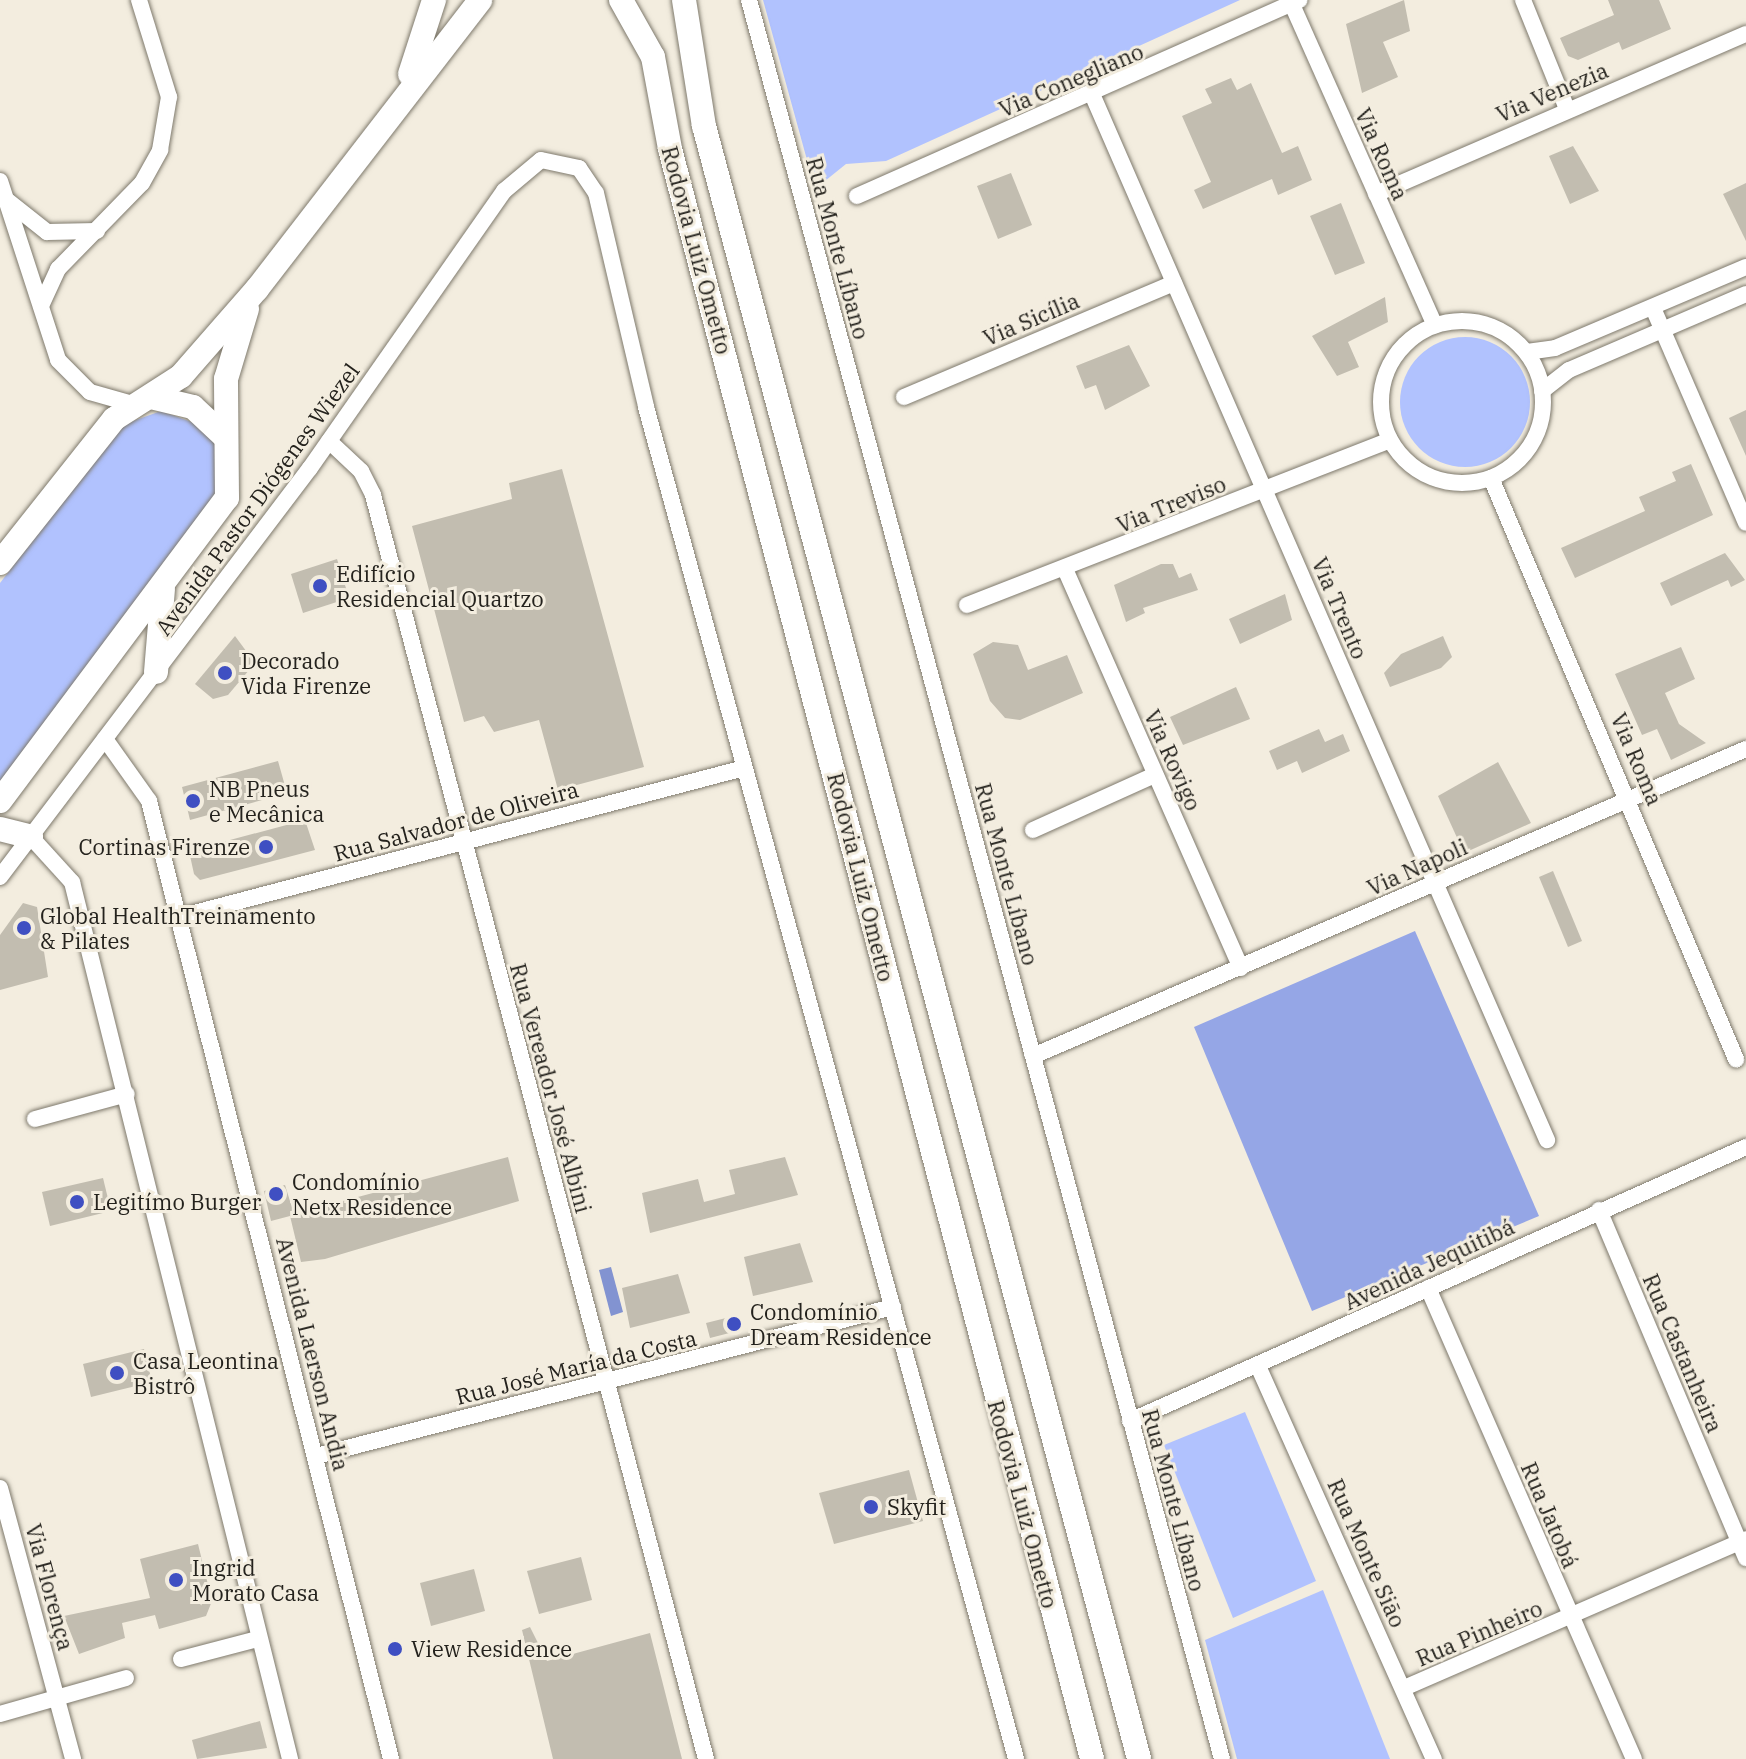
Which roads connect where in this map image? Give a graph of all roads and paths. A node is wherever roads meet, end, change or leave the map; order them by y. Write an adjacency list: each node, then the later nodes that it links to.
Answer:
1 (139, 0): 17 (street)
2 (434, 0): 10 (main road)
3 (480, 0): 10 (main road)
4 (621, 0): 82 (main road, Rodovia Luiz Ometto)
5 (684, 0): 83 (main road, Rodovia Luiz Ometto)
6 (749, 0): 55 (street, Rua Monte Líbano)
7 (1523, 0): 12 (street)
8 (1294, 1): 11 (street, Via Conegliano); 14 (street, Via Roma)
9 (1746, 34): 12 (street, Via Venezia)
10 (403, 93): 20 (main road)
11 (1092, 94): 15 (street, Via Conegliano); 19 (street, Via Trento)
12 (1567, 109): 14 (street, Via Venezia)
13 (0, 181): 16 (street)
14 (1376, 194): 24 (street, Via Roma)
15 (857, 196)
16 (3, 198): 17 (street); 22 (street)
17 (98, 231): 22 (street)
18 (1746, 267): 23 (street)
19 (1174, 283): 28 (street, Via Sicília); 34 (street, Via Trento)
20 (257, 289): 29 (main road); 30 (main road)
21 (1746, 294): 25 (street)
22 (41, 306): 29 (street)
23 (1653, 308): 25 (street); 26 (street)
24 (1435, 325): 26 (street); 31 (street)
25 (1664, 330): 27 (street); 35 (street)
26 (1527, 352): 27 (street)
27 (1542, 391): 33 (street)
28 (904, 397)
29 (141, 400): 30 (main road); 36 (main road)
30 (224, 436): 38 (main road)
31 (1390, 440): 33 (street); 34 (street, Via Treviso)
32 (329, 441): 40 (street, Avenida Pastor Diógenes Wiezel); 43 (street, Avenida Pastor Diógenes Wiezel); 50 (street, Rua Vereador José Albini)
33 (1491, 478): 45 (street, Via Roma)
34 (1264, 490): 37 (street, Via Treviso); 52 (street, Via Trento)
35 (1746, 522)
36 (0, 563)
37 (1065, 569): 39 (street, Via Treviso); 44 (street, Via Rovigo)
38 (163, 589): 40 (main road); 46 (main road)
39 (967, 605)
40 (156, 672): 41 (street, Avenida Pastor Diógenes Wiezel)
41 (105, 739): 49 (street, Avenida Pastor Diógenes Wiezel); 53 (street, Avenida Laerson Andia)
42 (1746, 749): 45 (street, Via Napoli)
43 (744, 768): 50 (street, Rua Salvador de Oliveira); 63 (street)
44 (1155, 775): 48 (street); 54 (street, Via Rovigo)
45 (1630, 797): 52 (street, Via Napoli); 56 (street, Via Roma)
46 (0, 801)
47 (0, 829): 49 (main road)
48 (1033, 830)
49 (31, 837): 51 (street, Avenida Pastor Diógenes Wiezel); 57 (street)
50 (464, 842): 53 (street, Rua Salvador de Oliveira); 65 (street, Rua Vereador José Albini)
51 (0, 877)
52 (1436, 883): 54 (street, Via Napoli); 59 (street, Via Trento)
53 (179, 917): 67 (street, Avenida Laerson Andia)
54 (1241, 968): 55 (street, Via Napoli)
55 (1033, 1056): 66 (street, Rua Monte Líbano)
56 (1736, 1059)
57 (127, 1094): 58 (street); 71 (street)
58 (35, 1119)
59 (1547, 1140)
60 (1746, 1147): 61 (street, Avenida Jequitibá)
61 (1599, 1210): 62 (street, Avenida Jequitibá); 69 (street, Rua Castanheira)
62 (1428, 1288): 64 (street, Avenida Jequitibá); 70 (street, Rua Jatobá)
63 (893, 1307): 65 (street, Rua José María da Costa); 81 (street)
64 (1258, 1366): 66 (street, Avenida Jequitibá); 74 (street, Rua Monte Sião)
65 (605, 1383): 67 (street, Rua José María da Costa); 80 (street, Rua Vereador José Albini)
66 (1130, 1421): 84 (street, Rua Monte Líbano)
67 (316, 1456): 79 (street, Avenida Laerson Andia)
68 (0, 1488): 75 (street, Via Florença)
69 (1744, 1546): 70 (street, Rua Pinheiro)
70 (1571, 1618): 74 (street, Rua Pinheiro); 86 (street, Rua Jatobá)
71 (257, 1639): 72 (street); 78 (street)
72 (181, 1659)
73 (126, 1678): 75 (street)
74 (1404, 1688): 85 (street, Rua Monte Sião)
75 (58, 1698): 76 (street); 77 (street, Via Florença)
76 (0, 1714)
77 (73, 1759)
78 (290, 1759)
79 (391, 1759)
80 (706, 1759)
81 (1016, 1759)
82 (1092, 1759)
83 (1139, 1759)
84 (1222, 1759)
85 (1434, 1759)
86 (1634, 1759)

